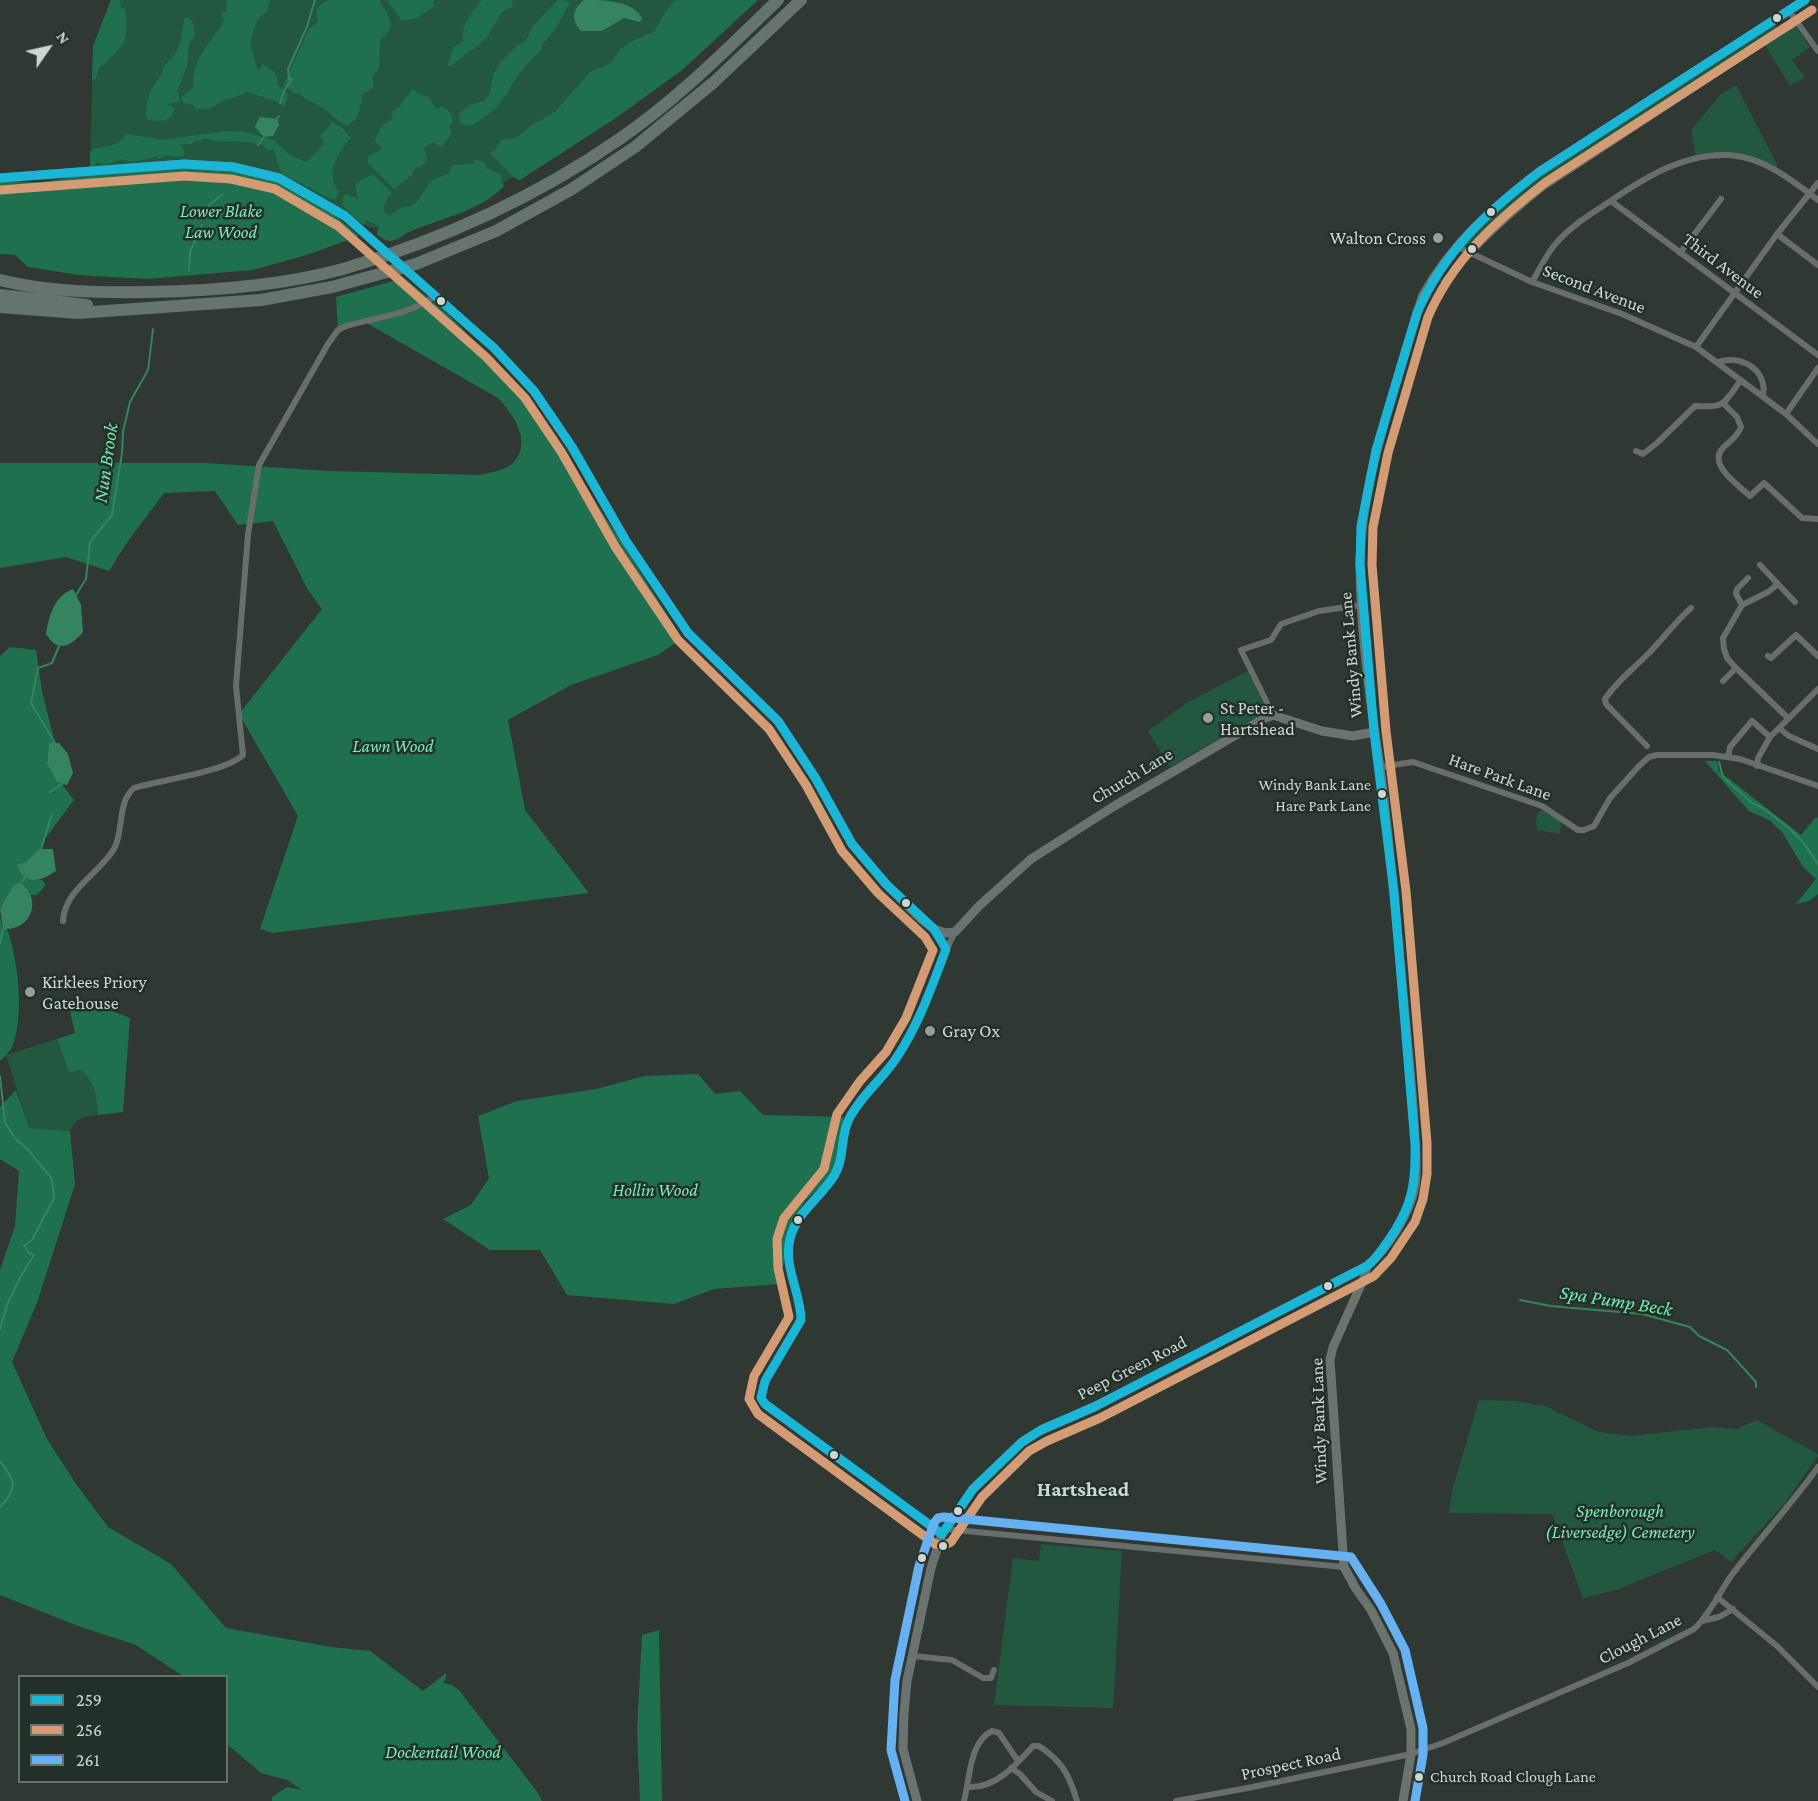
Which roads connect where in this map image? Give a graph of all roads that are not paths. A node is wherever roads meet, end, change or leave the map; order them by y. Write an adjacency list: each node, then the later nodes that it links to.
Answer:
1 (778, 0): 18 (highway)
2 (801, 0): 24 (highway)
3 (1805, 0): 4 (street, Windy Bank Lane)
4 (1789, 11): 5 (street); 14 (street, Windy Bank Lane)
5 (1798, 22): 6 (street); 15 (street)
6 (1818, 51)
7 (0, 178): 21 (street)
8 (1818, 183): 9 (street)
9 (1809, 193): 11 (street); 12 (street); 13 (street)
10 (1721, 199): 16 (street)
11 (1818, 200)
12 (1611, 201): 16 (street, Third Avenue); 20 (street)
13 (1777, 234): 17 (street); 22 (street)
14 (1458, 247): 15 (street, Second Avenue); 41 (street, Windy Bank Lane)
15 (1468, 253): 19 (street); 20 (street, Second Avenue)
16 (1680, 253): 22 (street, Third Avenue)
17 (1818, 265)
18 (0, 280)
19 (1444, 282)
20 (1532, 282): 26 (street, Second Avenue)
21 (431, 292): 60 (street); 61 (street)
22 (1734, 293): 26 (street); 27 (street, Third Avenue)
23 (0, 295): 24 (highway)
24 (172, 306): 25 (highway)
25 (0, 307)
26 (1696, 347): 28 (street, Second Avenue)
27 (1818, 355)
28 (1718, 363): 30 (street, Second Avenue); 31 (street)
29 (1818, 368): 33 (street)
30 (1741, 380): 31 (street, Second Avenue); 32 (street)
31 (1763, 396): 33 (street, Second Avenue)
32 (1724, 404): 35 (street); 36 (street)
33 (1786, 414): 34 (street, Second Avenue)
34 (1818, 444)
35 (1636, 451)
36 (1818, 519)
37 (1760, 565): 39 (street)
38 (1748, 578): 42 (street)
39 (1778, 584): 40 (street); 42 (street)
40 (1795, 602)
41 (1362, 605): 49 (street); 52 (street, Windy Bank Lane)
42 (1742, 605): 46 (street)
43 (1691, 608): 54 (street)
44 (1768, 656): 45 (street)
45 (1818, 656)
46 (1736, 668): 47 (street); 50 (street)
47 (1723, 681)
48 (1818, 689): 50 (street)
49 (1272, 715): 52 (street); 62 (street, Church Lane)
50 (1788, 718): 51 (street)
51 (1779, 728): 53 (street); 55 (street)
52 (1374, 732): 58 (street, Windy Bank Lane)
53 (1770, 737): 56 (street); 57 (street)
54 (1647, 746)
55 (1817, 746)
56 (1728, 757): 57 (street, Hare Park Lane); 58 (street, Hare Park Lane)
57 (1758, 766): 59 (street, Hare Park Lane)
58 (1380, 767): 64 (street, Windy Bank Lane)
59 (1818, 786)
60 (63, 921)
61 (934, 929): 62 (street); 63 (street)
62 (956, 932): 63 (street)
63 (946, 949): 66 (street)
64 (1367, 1266): 66 (street, Peep Green Road); 67 (street, Windy Bank Lane)
65 (1818, 1467): 68 (street, Clough Lane)
66 (943, 1532): 67 (street); 71 (street, Peep Green Road)
67 (1344, 1567): 76 (street, Windy Bank Lane)
68 (1717, 1597): 69 (street); 70 (street, Clough Lane)
69 (1733, 1609): 70 (street); 75 (street)
70 (1702, 1621): 76 (street, Clough Lane)
71 (913, 1656): 73 (street); 80 (street, Peep Green Road)
72 (994, 1670): 73 (street)
73 (991, 1678): 74 (street)
74 (991, 1686)
75 (1818, 1687)
76 (1411, 1755): 84 (street, Prospect Road); 85 (street, Windy Bank Lane)
77 (1018, 1761): 78 (street); 79 (street); 83 (street)
78 (1011, 1768): 79 (street); 82 (street)
79 (968, 1787): 81 (street)
80 (917, 1801)
81 (964, 1801)
82 (1052, 1801)
83 (1077, 1801)
84 (1176, 1801)
85 (1403, 1801)

